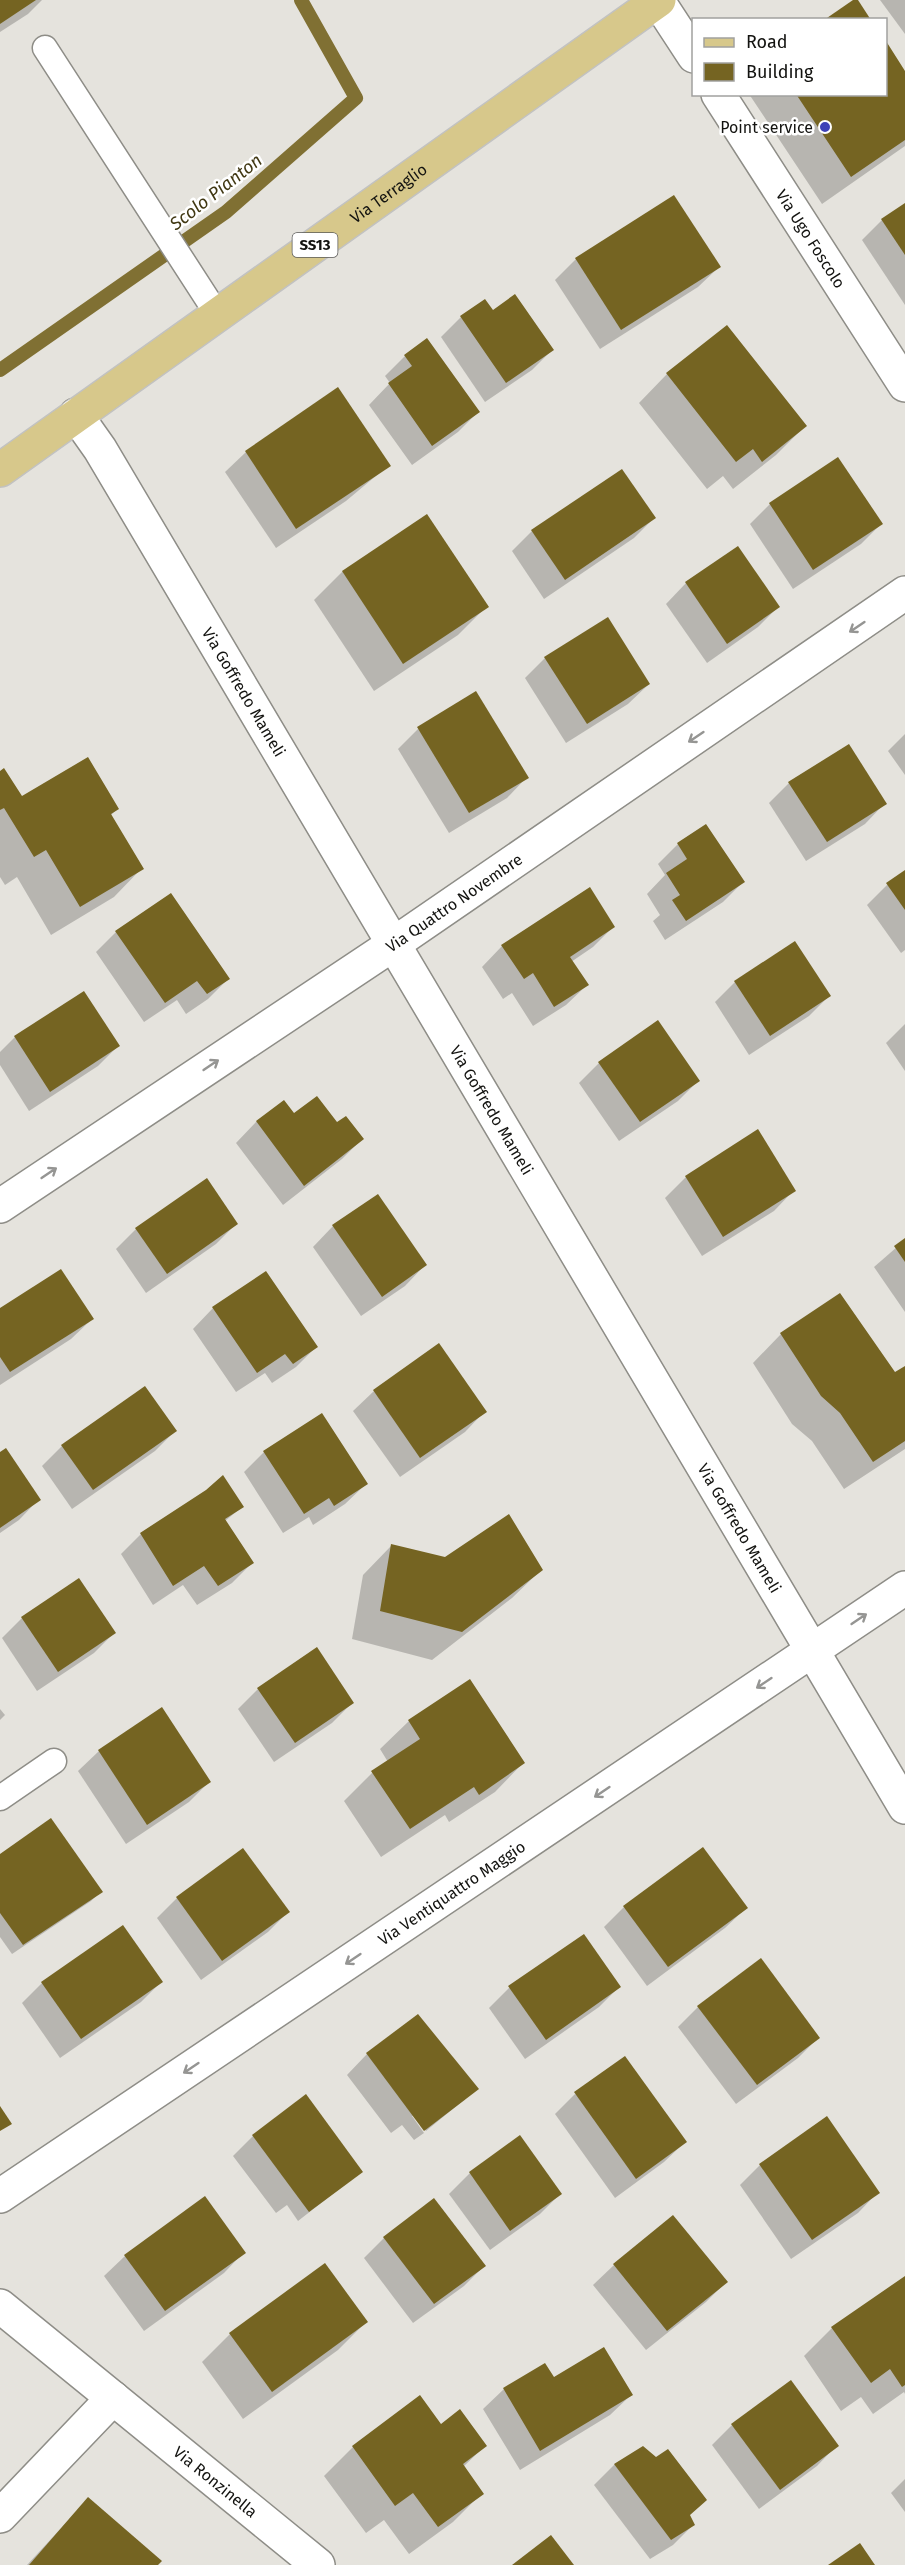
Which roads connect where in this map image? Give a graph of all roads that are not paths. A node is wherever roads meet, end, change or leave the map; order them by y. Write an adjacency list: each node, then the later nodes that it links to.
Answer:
1 (658, 0): 3 (street); 5 (main road, Via Terraglio / SS13)
2 (45, 48): 5 (lane)
3 (692, 54)
4 (719, 96): 6 (street, Via Ugo Foscolo)
5 (217, 314): 7 (main road, Via Terraglio / SS13)
6 (905, 385)
7 (76, 415): 8 (main road, Via Terraglio / SS13); 10 (street, Via Goffredo Mameli)
8 (0, 470)
9 (905, 594): 10 (street, Via Quattro Novembre, one-way to 10)
10 (394, 943): 11 (street, Via Quattro Novembre, one-way to 10); 13 (street, Via Goffredo Mameli)
11 (0, 1206)
12 (905, 1588): 13 (street, Via Ventiquattro Maggio, one-way to 12)
13 (813, 1650): 16 (street, Via Goffredo Mameli); 17 (street, Via Ventiquattro Maggio, one-way to 17)
14 (54, 1761): 15 (lane)
15 (0, 1798)
16 (905, 1807)
17 (0, 2196)
18 (0, 2306): 19 (street, Via Ronzinella)
19 (113, 2398): 20 (street); 21 (street, Via Ronzinella)
20 (0, 2516)
21 (318, 2565)

